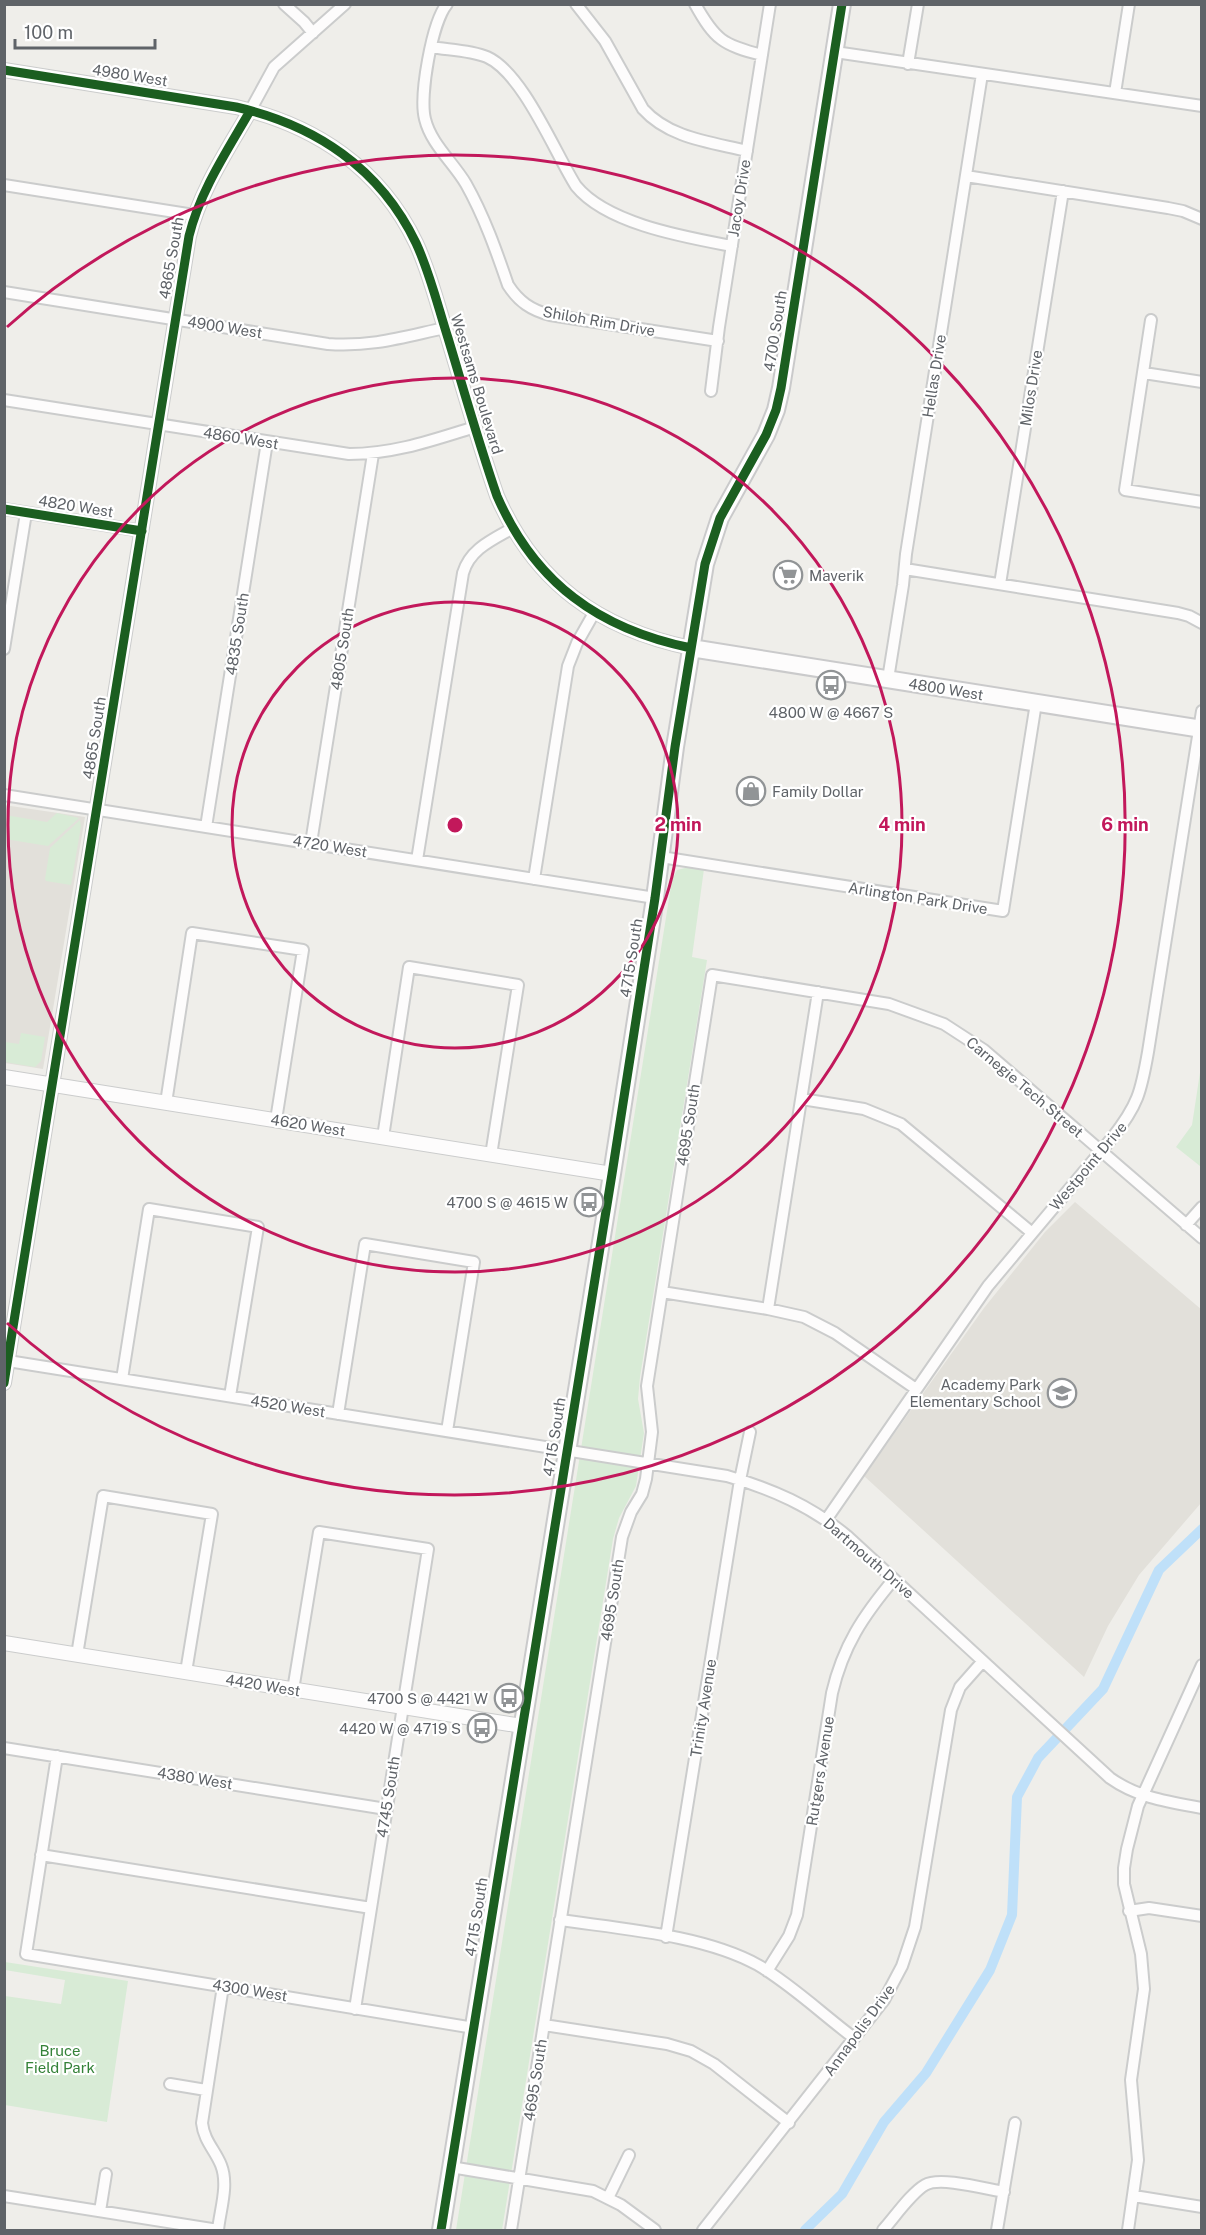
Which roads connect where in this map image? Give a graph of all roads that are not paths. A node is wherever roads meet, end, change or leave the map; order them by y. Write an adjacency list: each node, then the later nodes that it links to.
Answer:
1 (284, 4): 10 (street)
2 (345, 4): 10 (street)
3 (447, 4): 11 (street, Shiloh Rim Drive)
4 (576, 4): 20 (street)
5 (695, 4): 13 (street)
6 (770, 4): 13 (street, Jacoy Drive)
7 (842, 4): 12 (main road, 4700 South)
8 (918, 4): 14 (street)
9 (1129, 4): 17 (street)
10 (313, 33): 19 (street)
11 (431, 47): 26 (street); 31 (street, Shiloh Rim Drive)
12 (835, 52): 14 (street); 49 (main road, 4700 South)
13 (762, 55): 20 (street, Jacoy Drive)
14 (908, 64): 16 (street)
15 (4, 70): 19 (street, 4980 West)
16 (982, 74): 17 (street); 21 (street, Hellas Drive)
17 (1115, 93): 18 (street)
18 (1202, 106)
19 (250, 111): 24 (street, 4865 South); 30 (street, Westsams Boulevard)
20 (747, 151): 26 (street, Jacoy Drive)
21 (966, 176): 23 (street); 45 (street, Hellas Drive)
22 (4, 184): 24 (street)
23 (1063, 191): 25 (street); 46 (street, Milos Drive)
24 (194, 215): 28 (street, 4865 South)
25 (1202, 219)
26 (732, 246): 31 (street, Jacoy Drive)
27 (4, 292): 28 (street, 4900 West)
28 (175, 320): 30 (street, 4900 West); 36 (street, 4865 South)
29 (1151, 320): 32 (street)
30 (445, 328): 37 (street, Westsams Boulevard)
31 (718, 341): 34 (street, Jacoy Drive)
32 (1144, 373): 33 (street); 40 (street)
33 (1202, 382)
34 (711, 391)
35 (4, 400): 36 (street, 4860 West)
36 (159, 425): 38 (street, 4860 West); 44 (street, 4865 South)
37 (475, 427): 39 (street, 4860 West); 43 (street, Westsams Boulevard)
38 (267, 442): 39 (street, 4860 West); 57 (street, 4835 South)
39 (373, 454): 58 (street, 4805 South)
40 (1202, 502)
41 (4, 509): 42 (street, 4820 West)
42 (26, 513): 44 (street, 4820 West); 50 (street)
43 (513, 528): 47 (street, Westsams Boulevard); 60 (street)
44 (142, 531): 56 (street, 4865 South)
45 (904, 569): 46 (street); 51 (street, Hellas Drive)
46 (1000, 584): 48 (street)
47 (594, 614): 49 (street, Westsams Boulevard); 61 (street)
48 (1202, 623)
49 (691, 648): 51 (main road, 4800 West); 59 (main road, 4715 South)
50 (4, 649)
51 (888, 680): 52 (main road, 4800 West)
52 (1036, 703): 54 (main road, 4800 West); 59 (street, Arlington Park Drive)
53 (1202, 711): 54 (street, Westpoint Drive)
54 (1200, 729): 71 (street, Westpoint Drive)
55 (4, 795): 56 (street, 4720 West)
56 (97, 809): 57 (street, 4720 West); 66 (street, 4865 South)
57 (206, 827): 58 (street, 4720 West)
58 (311, 843): 60 (street, 4720 West)
59 (661, 857): 62 (main road, 4715 South)
60 (417, 860): 61 (street, 4720 West)
61 (534, 879): 62 (street, 4720 West)
62 (656, 898): 73 (main road, 4715 South)
63 (712, 975): 64 (street, Carnegie Tech Street); 78 (street, 4695 South)
64 (818, 992): 67 (street); 71 (street, Carnegie Tech Street)
65 (4, 1077): 66 (street, 4620 West)
66 (52, 1085): 68 (street, 4620 West); 80 (street, 4865 South)
67 (802, 1099): 76 (street); 79 (street)
68 (166, 1103): 69 (street, 4620 West); 69 (street)
69 (276, 1120): 70 (street, 4620 West)
70 (383, 1137): 72 (street, 4620 West); 72 (street)
71 (1101, 1151): 75 (street, Carnegie Tech Street); 76 (street, Westpoint Drive)
72 (492, 1155): 73 (street, 4620 West)
73 (612, 1174): 88 (main road, 4715 South)
74 (1202, 1207): 75 (street)
75 (1186, 1225): 77 (street, Carnegie Tech Street)
76 (1031, 1232): 83 (street, Westpoint Drive)
77 (1202, 1238)
78 (662, 1292): 79 (street); 89 (street, 4695 South)
79 (768, 1309): 83 (street)
80 (8, 1361): 81 (street, 4520 West); 82 (street, 4865 South)
81 (122, 1379): 84 (street, 4520 West); 84 (street)
82 (4, 1383)
83 (916, 1389): 91 (street, Westpoint Drive)
84 (230, 1396): 85 (street, 4520 West)
85 (338, 1414): 86 (street, 4520 West); 86 (street)
86 (447, 1431): 88 (street, 4520 West)
87 (750, 1432): 90 (street, Trinity Avenue)
88 (567, 1450): 89 (street, Dartmouth Drive); 100 (main road, 4715 South)
89 (648, 1463): 90 (street, Dartmouth Drive); 110 (street, 4695 South)
90 (740, 1480): 91 (street, Dartmouth Drive); 111 (street, Trinity Avenue)
91 (826, 1520): 92 (street, Dartmouth Drive)
92 (894, 1579): 95 (street, Dartmouth Drive); 112 (street, Rutgers Avenue)
93 (4, 1643): 94 (street, 4420 West)
94 (77, 1655): 97 (street, 4420 West); 97 (street)
95 (983, 1661): 103 (street, Dartmouth Drive); 117 (street, Annapolis Drive)
96 (1202, 1665): 103 (street)
97 (186, 1672): 98 (street, 4420 West)
98 (293, 1690): 99 (street, 4420 West); 99 (street, 4745 South)
99 (403, 1706): 100 (street, 4420 West); 105 (street, 4745 South)
100 (522, 1726): 116 (main road, 4715 South)
101 (4, 1748): 102 (street, 4380 West)
102 (57, 1756): 105 (street, 4380 West); 106 (street)
103 (1143, 1795): 104 (street, Dartmouth Drive); 108 (street)
104 (1202, 1808)
105 (386, 1809): 107 (street, 4745 South)
106 (41, 1855): 107 (street); 113 (street, 4300 West)
107 (371, 1908): 114 (street, 4745 South)
108 (1129, 1911): 109 (street); 128 (street)
109 (1202, 1916)
110 (560, 1920): 111 (street); 115 (street, 4695 South)
111 (666, 1937): 112 (street)
112 (767, 1971): 117 (street)
113 (223, 1986): 114 (street, 4300 West); 119 (street)
114 (355, 2009): 116 (street, 4300 West)
115 (544, 2025): 120 (street); 125 (street, 4695 South)
116 (474, 2028): 123 (main road, 4715 South)
117 (854, 2038): 120 (street, Annapolis Drive)
118 (170, 2084): 119 (street)
119 (206, 2090): 132 (street)
120 (789, 2123): 136 (street, Annapolis Drive)
121 (1015, 2123): 126 (street)
122 (629, 2155): 129 (street)
123 (451, 2167): 125 (street); 133 (main road, 4715 South)
124 (106, 2174): 131 (street)
125 (519, 2178): 129 (street); 134 (street, 4695 South)
126 (1004, 2192): 137 (street); 138 (street)
127 (4, 2196): 131 (street)
128 (1134, 2196): 130 (street); 139 (street)
129 (608, 2198): 135 (street)
130 (1202, 2207)
131 (100, 2211): 132 (street)
132 (218, 2230)
133 (441, 2230)
134 (511, 2230)
135 (655, 2230)
136 (703, 2230)
137 (883, 2230)
138 (998, 2230)
139 (1128, 2230)

